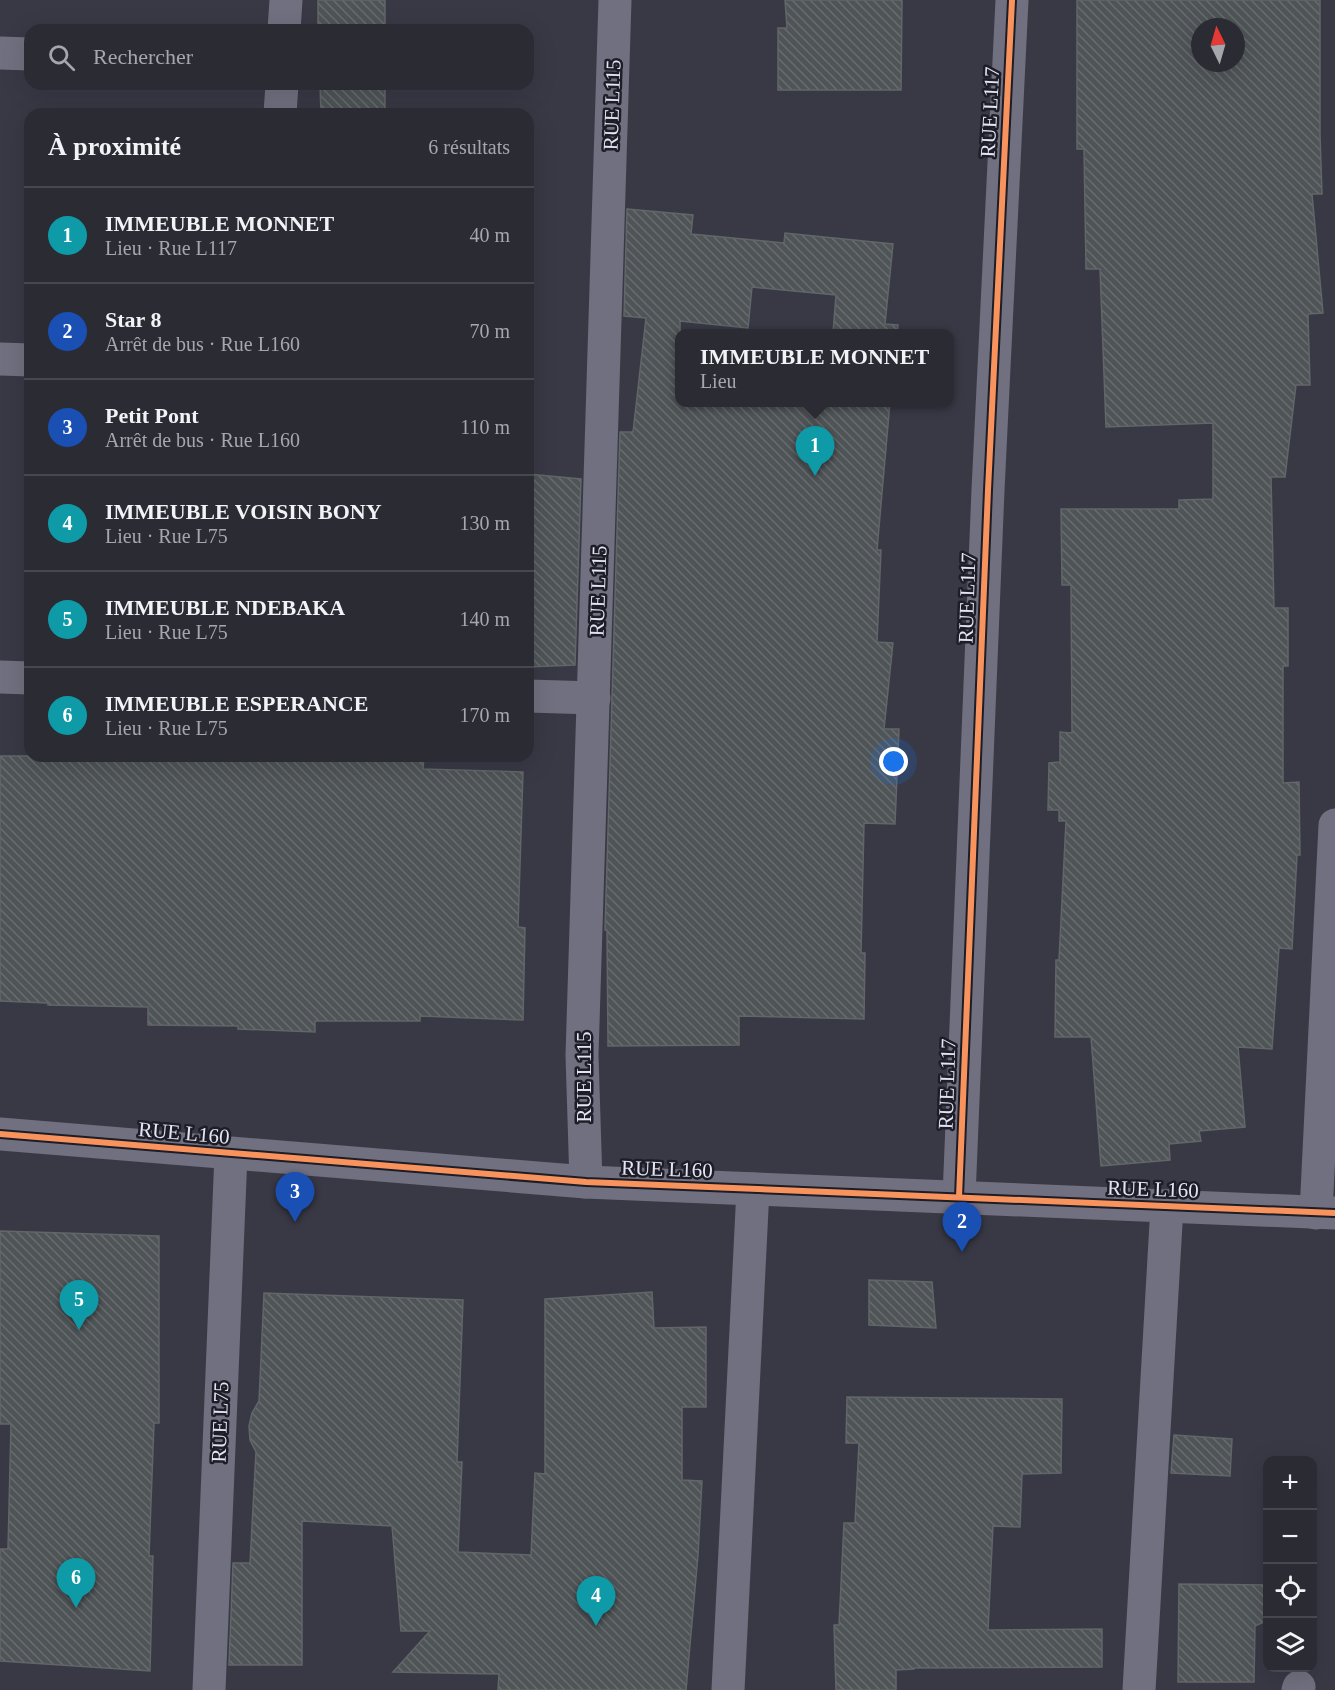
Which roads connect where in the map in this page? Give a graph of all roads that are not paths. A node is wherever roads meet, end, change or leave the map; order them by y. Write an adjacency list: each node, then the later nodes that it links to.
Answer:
1 (286, 0): 4 (street)
2 (615, 0): 14 (street, RUE L115)
3 (1012, 0): 20 (street, RUE L117)
4 (284, 24)
5 (0, 52): 6 (street)
6 (24, 54)
7 (282, 90): 8 (street)
8 (280, 108)
9 (0, 359): 10 (street)
10 (24, 360)
11 (0, 677): 12 (street)
12 (24, 678)
13 (534, 696): 14 (street)
14 (594, 698): 18 (street, RUE L115)
15 (1335, 825): 22 (street)
16 (0, 1134): 17 (street, RUE L160)
17 (231, 1154): 18 (street, RUE L160); 23 (street, RUE L75)
18 (586, 1182): 19 (street, RUE L160)
19 (753, 1189): 20 (street, RUE L160); 24 (street)
20 (959, 1197): 21 (street, RUE L160)
21 (1167, 1206): 22 (street, RUE L160); 25 (street)
22 (1326, 1213)
23 (209, 1690)
24 (728, 1690)
25 (1139, 1690)

